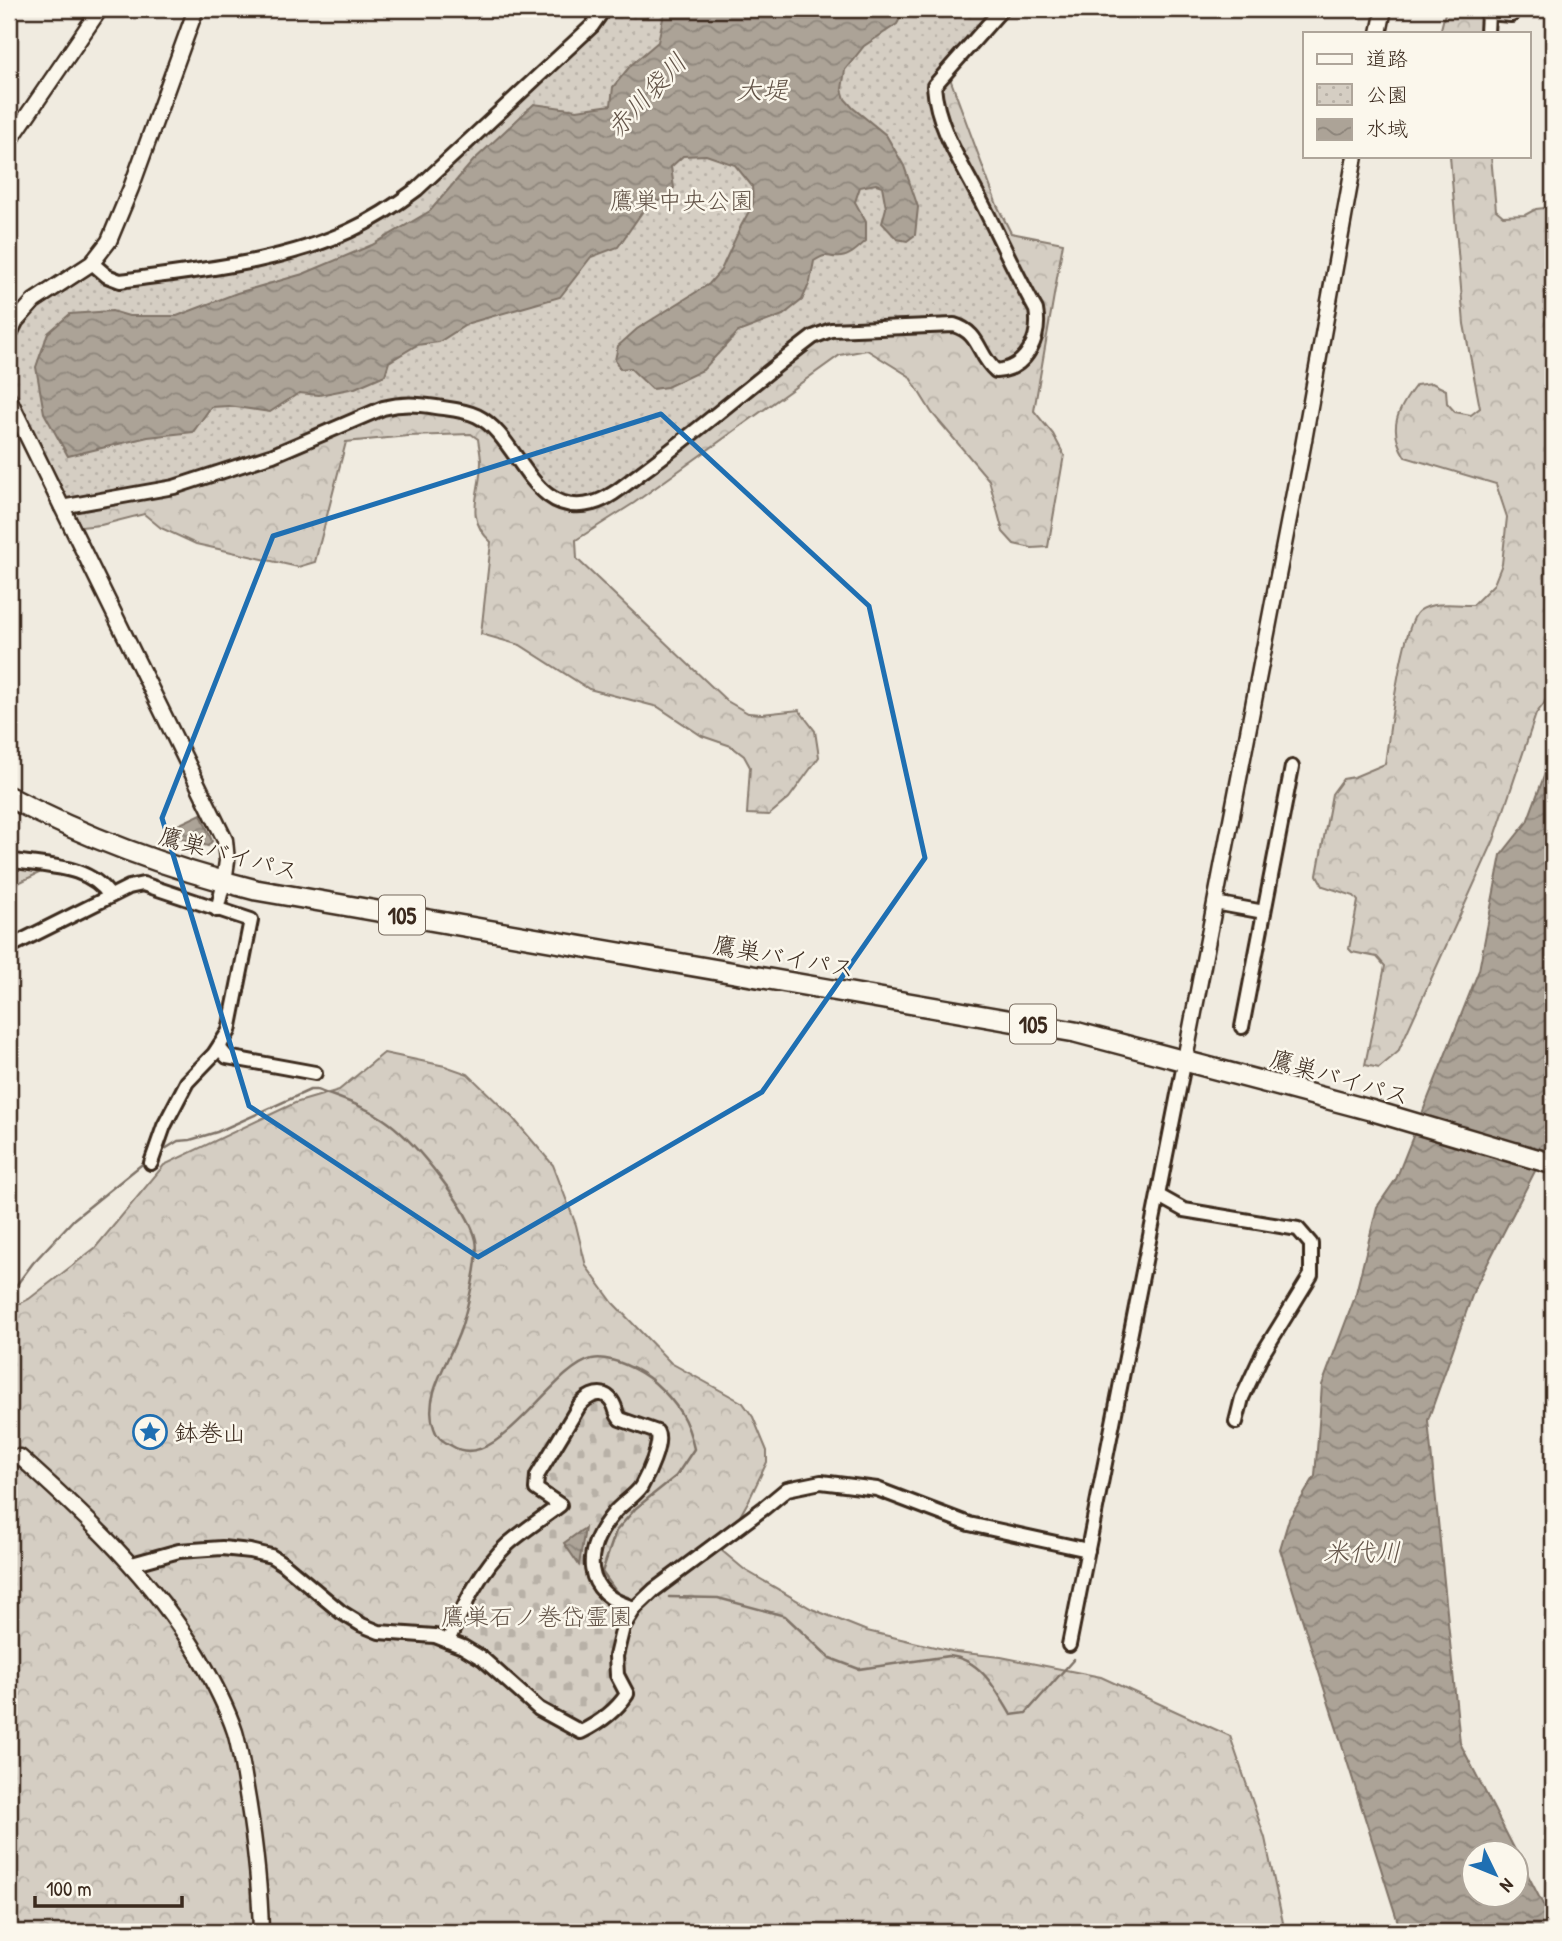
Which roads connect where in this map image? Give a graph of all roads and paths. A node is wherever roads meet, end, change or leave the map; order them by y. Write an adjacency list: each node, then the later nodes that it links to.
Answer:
1 (100, 9): 10 (street)
2 (196, 9): 12 (street)
3 (604, 9): 12 (street)
4 (1002, 9): 15 (street)
5 (1384, 9): 8 (street)
6 (1514, 9): 7 (street)
7 (1488, 11): 9 (street)
8 (1379, 32)
9 (1487, 32)
10 (9, 142)
11 (1355, 158): 21 (street)
12 (92, 263): 13 (street)
13 (9, 335)
14 (9, 400): 15 (street)
15 (61, 507): 19 (street)
16 (1292, 767): 23 (street)
17 (9, 797): 19 (highway, 鷹巣バイパス / 105)
18 (9, 860): 20 (street)
19 (224, 882): 22 (street); 27 (highway, 鷹巣バイパス / 105)
20 (110, 896): 22 (street); 24 (street)
21 (1215, 903): 23 (street); 27 (street)
22 (216, 910): 26 (street)
23 (1264, 912): 25 (street)
24 (9, 947)
25 (1242, 1027)
26 (220, 1045): 28 (street); 29 (street)
27 (1185, 1059): 30 (highway, 鷹巣バイパス / 105); 31 (street)
28 (315, 1073)
29 (151, 1163)
30 (1553, 1164)
31 (1158, 1196): 32 (street); 34 (street)
32 (1236, 1422)
33 (9, 1457): 35 (street)
34 (1088, 1550): 36 (street); 38 (street)
35 (132, 1564): 37 (street); 39 (street)
36 (635, 1608): 37 (street); 37 (street)
37 (448, 1641)
38 (1069, 1645)
39 (261, 1932)

